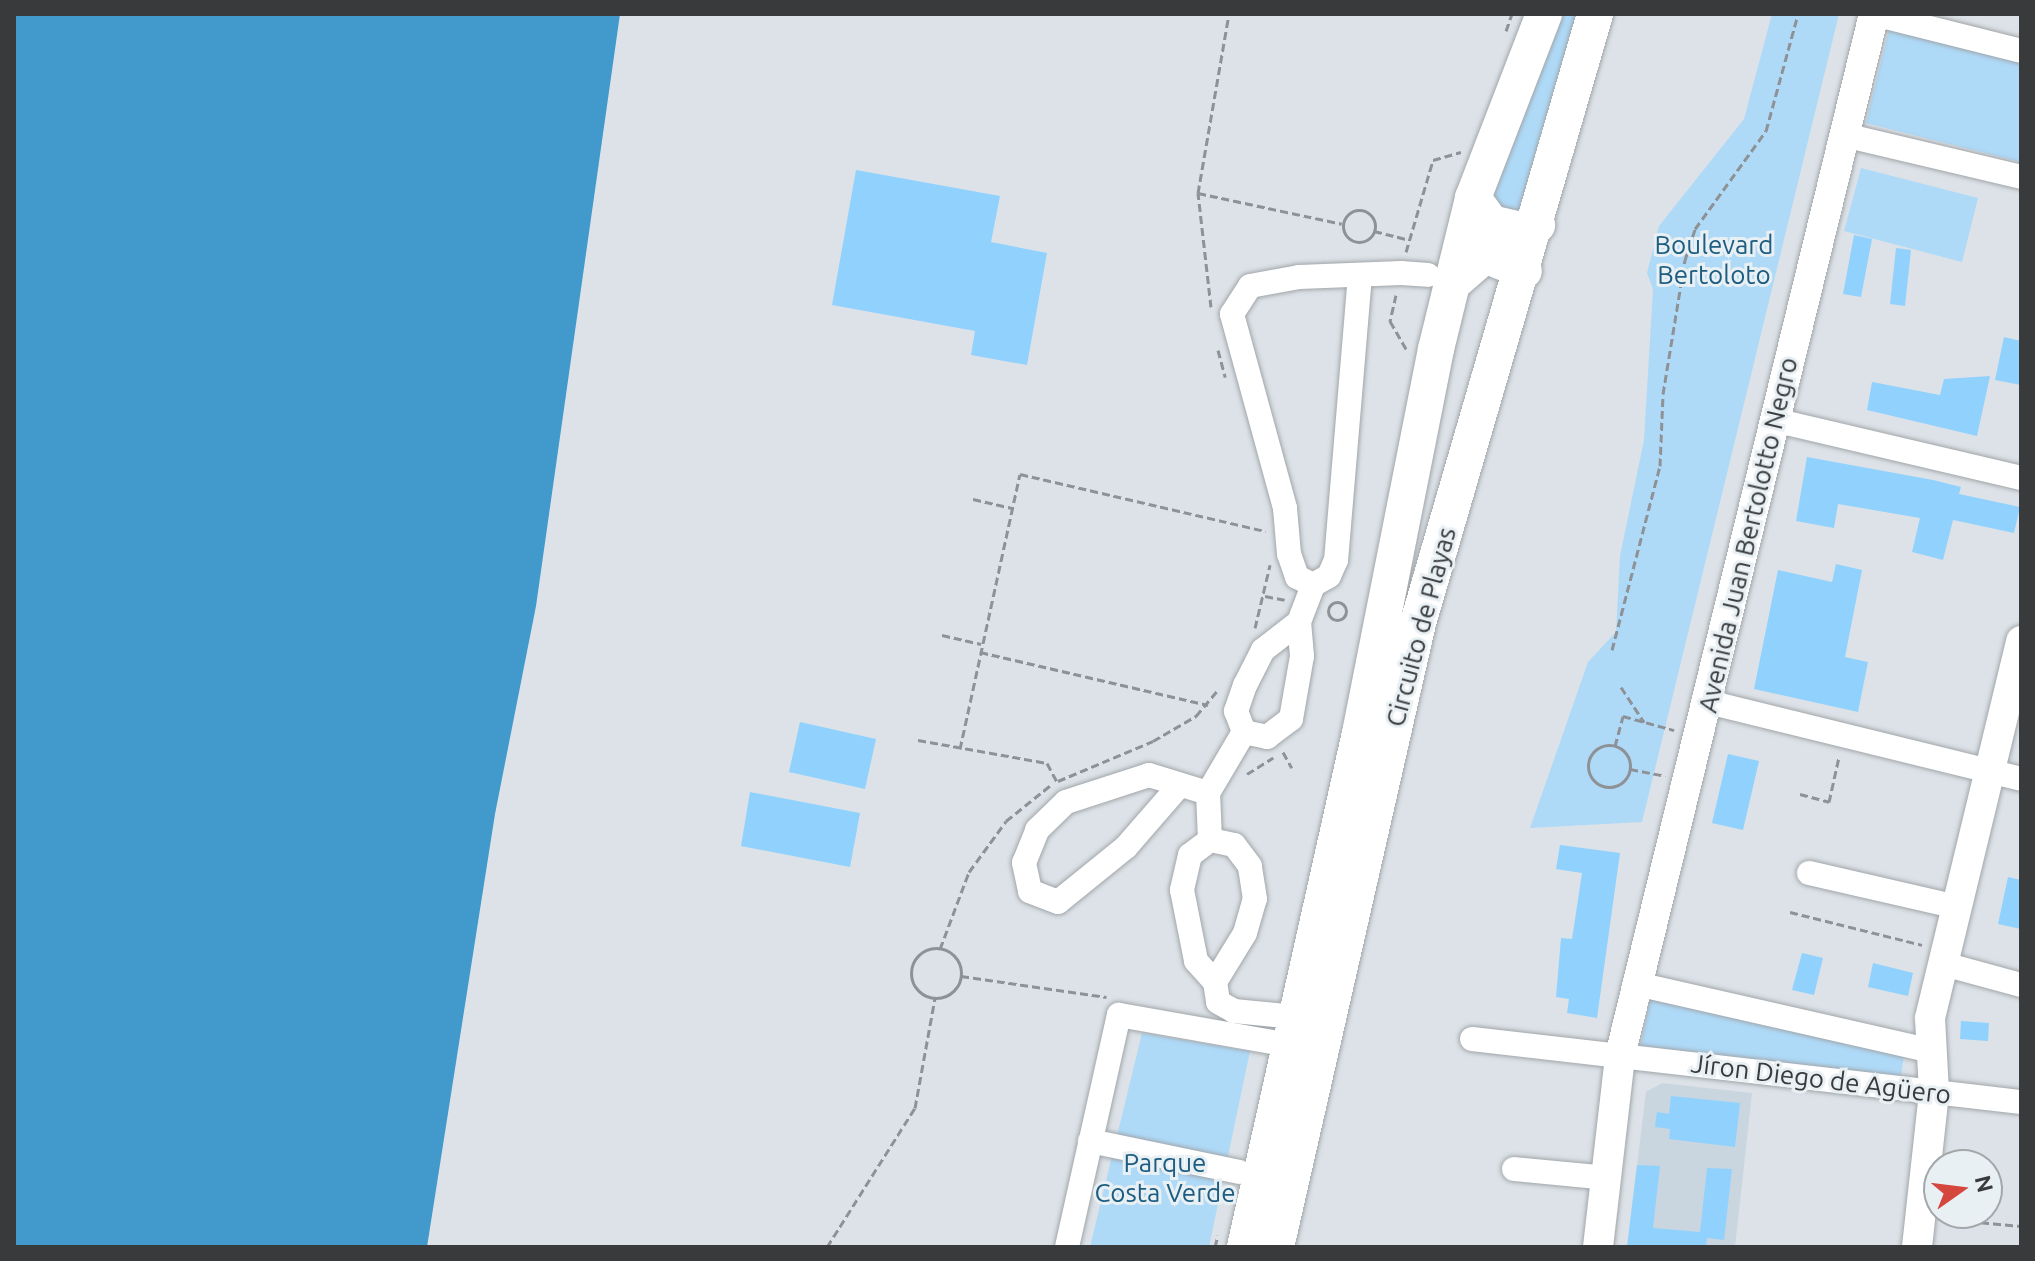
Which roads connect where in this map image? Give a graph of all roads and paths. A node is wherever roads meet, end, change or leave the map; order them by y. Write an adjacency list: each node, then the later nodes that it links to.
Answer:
1 (1229, 14): 9 (path)
2 (1544, 14): 10 (highway, Circuito de Playas)
3 (1595, 14): 12 (highway, Circuito de Playas)
4 (1798, 14): 37 (path)
5 (1874, 14): 6 (street); 7 (main road, Avenida Juan Bertolotto Negro)
6 (2021, 51)
7 (1844, 135): 8 (street); 21 (main road, Avenida Juan Bertolotto Negro)
8 (2021, 177)
9 (1198, 193): 11 (path); 18 (path)
10 (1473, 198): 12 (highway); 17 (highway, Circuito de Playas)
11 (1342, 224): 13 (path); 13 (path)
12 (1537, 225): 15 (highway, Circuito de Playas)
13 (1374, 231): 14 (path)
14 (1409, 240)
15 (1524, 271): 17 (highway); 85 (highway, Circuito de Playas)
16 (1360, 275): 17 (street); 29 (street); 29 (street)
17 (1440, 279): 70 (highway, Circuito de Playas)
18 (1211, 311)
19 (1217, 342): 20 (path)
20 (1229, 388)
21 (1774, 420): 22 (street); 41 (main road, Avenida Juan Bertolotto Negro)
22 (2021, 478)
23 (973, 499): 24 (path)
24 (1012, 508): 26 (path); 36 (path)
25 (1267, 519): 26 (path)
26 (1269, 532): 27 (path)
27 (1272, 543)
28 (1270, 556): 34 (path)
29 (1313, 585): 32 (street)
30 (1347, 613): 30 (path); 31 (path)
31 (1358, 615)
32 (1299, 622): 44 (street); 44 (street)
33 (942, 635): 36 (path)
34 (1250, 640)
35 (2021, 641): 52 (main road)
36 (981, 644): 38 (path)
37 (1612, 650)
38 (980, 652): 42 (path); 49 (path)
39 (1223, 684): 42 (path)
40 (1621, 687): 43 (path)
41 (1708, 702): 45 (street); 46 (main road, Avenida Juan Bertolotto Negro)
42 (1208, 705): 56 (path)
43 (1644, 722): 46 (path); 48 (path)
44 (1244, 732): 58 (street)
45 (1844, 736): 52 (street); 59 (path)
46 (1699, 737): 55 (main road, Avenida Juan Bertolotto Negro)
47 (918, 740): 49 (path)
48 (1615, 746): 51 (path); 51 (path)
49 (960, 749): 56 (path)
50 (1292, 768): 53 (path)
51 (1630, 769): 55 (path)
52 (1989, 771): 54 (street); 62 (main road)
53 (1247, 774)
54 (2021, 779)
55 (1688, 781): 67 (main road, Avenida Juan Bertolotto Negro)
56 (1057, 782): 64 (path)
57 (1179, 786): 57 (street); 58 (street)
58 (1208, 793): 60 (street)
59 (1800, 794)
60 (1210, 840): 66 (street); 66 (street)
61 (1809, 873): 62 (street)
62 (1958, 907): 65 (main road)
63 (1790, 912): 65 (path)
64 (940, 949): 69 (path); 69 (path)
65 (1946, 958): 68 (street); 72 (main road)
66 (1215, 982): 70 (street)
67 (1637, 984): 72 (street, Jíron Diego de Agüero); 73 (main road, Avenida Juan Bertolotto Negro)
68 (2021, 985)
69 (935, 998): 82 (path)
70 (1292, 1031): 76 (street); 84 (highway, Circuito de Playas)
71 (1472, 1039): 73 (street, Jíron Diego de Agüero)
72 (1928, 1050): 74 (main road)
73 (1620, 1056): 74 (street, Jíron Diego de Agüero); 79 (main road, Avenida Juan Bertolotto Negro)
74 (1934, 1092): 75 (street, Jíron Diego de Agüero); 80 (main road)
75 (2021, 1102)
76 (1090, 1141): 78 (street); 83 (street)
77 (1514, 1169): 79 (street)
78 (1240, 1172)
79 (1607, 1178): 86 (main road, Avenida Juan Bertolotto Negro)
80 (1920, 1217): 81 (path); 87 (main road)
81 (2021, 1226)
82 (827, 1247)
83 (1067, 1247)
84 (1245, 1247)
85 (1276, 1247)
86 (1598, 1247)
87 (1917, 1247)

